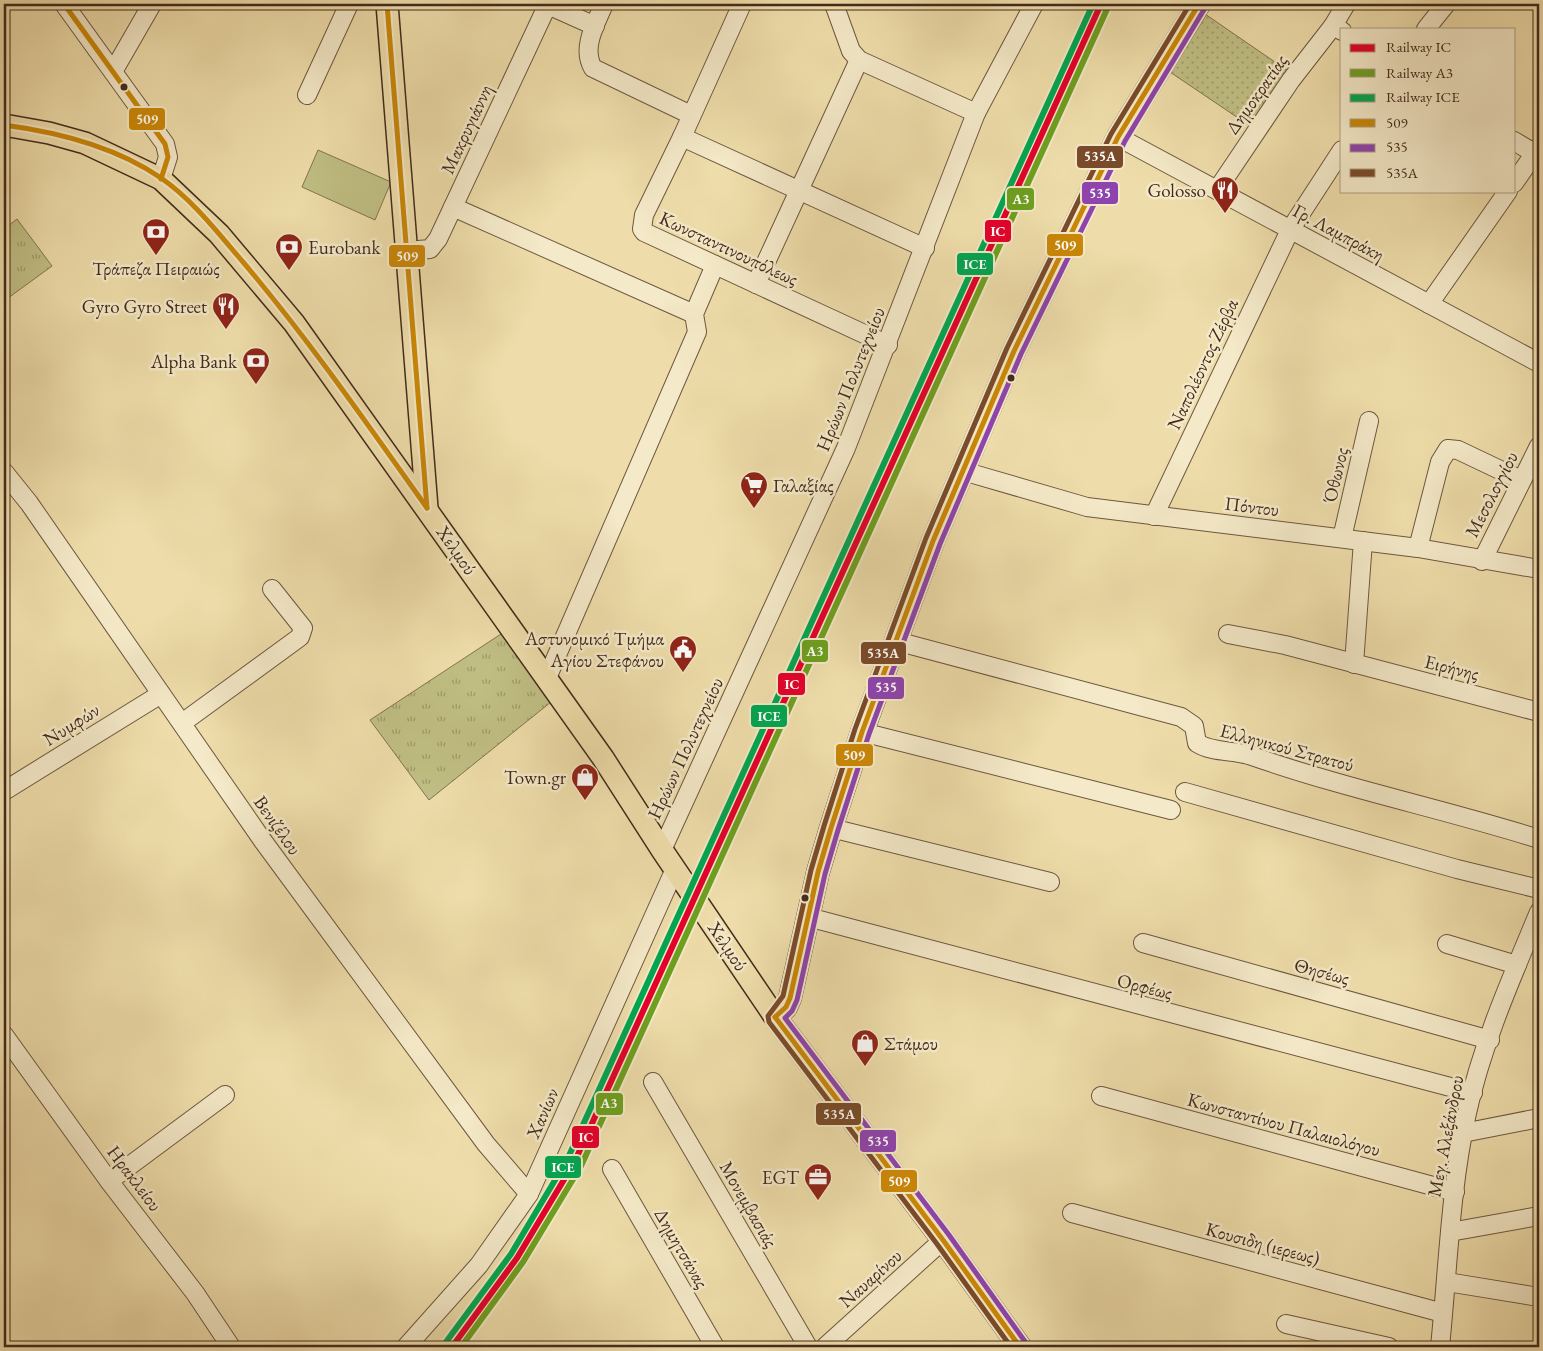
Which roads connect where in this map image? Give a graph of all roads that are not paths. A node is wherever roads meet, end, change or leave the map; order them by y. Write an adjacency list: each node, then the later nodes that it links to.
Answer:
1 (64, 4): 17 (street)
2 (152, 4): 17 (street)
3 (349, 4): 18 (street)
4 (387, 4): 35 (main road)
5 (548, 4): 13 (street); 32 (street, Μακρυγιάννη)
6 (604, 4): 13 (street)
7 (742, 4): 20 (street, Κωνσταντινουπόλεως)
8 (834, 4): 16 (street)
9 (1034, 4): 19 (street, Ηρώων Πολυτεχνείου)
10 (1198, 4): 23 (main road)
11 (1346, 4): 15 (street, Δημοκρατίας)
12 (1446, 4): 14 (street)
13 (595, 26): 20 (street)
14 (1427, 28)
15 (1337, 29): 30 (street, Δημοκρατίας)
16 (859, 60): 19 (street); 29 (street)
17 (114, 70): 27 (street)
18 (307, 95)
19 (976, 113): 34 (street, Ηρώων Πολυτεχνείου)
20 (692, 115): 22 (street, Κωνσταντινουπόλεως)
21 (4, 126): 27 (main road, Χελμού)
22 (682, 137): 29 (street); 36 (street, Κωνσταντινουπόλεως)
23 (1118, 137): 30 (street, Γρ. Λαμπράκη); 44 (main road)
24 (1516, 142): 25 (street)
25 (1538, 152): 28 (street)
26 (1340, 153): 33 (street, Ναπολέοντος Ζέρβα)
27 (161, 179): 47 (main road, Χελμού)
28 (1516, 180)
29 (799, 190): 34 (street); 37 (street)
30 (1217, 190): 33 (street, Γρ. Λαμπράκη)
31 (1507, 192): 38 (street)
32 (453, 207): 35 (street, Μακρυγιάννη); 39 (street)
33 (1290, 230): 38 (street, Γρ. Λαμπράκη); 48 (street, Ναπολέοντος Ζέρβα)
34 (925, 248): 40 (street, Ηρώων Πολυτεχνείου)
35 (407, 251): 47 (main road)
36 (715, 266): 37 (street, Κωνσταντινουπόλεως); 39 (street)
37 (756, 284): 40 (street, Κωνσταντινουπόλεως)
38 (1429, 304): 41 (street, Γρ. Λαμπράκη)
39 (694, 314): 58 (street)
40 (888, 345): 68 (street, Ηρώων Πολυτεχνείου)
41 (1539, 363)
42 (1370, 421): 49 (street, Όθωνος)
43 (1539, 446): 46 (street, Μεσολογγίου)
44 (963, 471): 48 (street, Πόντου); 56 (main road)
45 (4, 472): 59 (street, Βενιζέλου)
46 (1521, 480): 51 (street); 52 (street, Μεσολογγίου)
47 (427, 508): 58 (main road, Χελμού)
48 (1154, 516): 49 (street, Πόντου)
49 (1342, 538): 50 (street, Πόντου)
50 (1363, 541): 51 (street, Πόντου); 57 (street)
51 (1418, 548): 52 (street, Πόντου)
52 (1482, 561): 53 (street, Πόντου)
53 (1539, 569)
54 (272, 589): 61 (street)
55 (1228, 634): 57 (street, Ειρήνης)
56 (896, 641): 62 (main road); 67 (street, Ελληνικού Στρατού)
57 (1354, 664): 60 (street, Ειρήνης)
58 (547, 678): 68 (main road, Χελμού)
59 (161, 694): 61 (street, Βενιζέλου); 63 (street, Νυμφών)
60 (1539, 712)
61 (182, 723): 89 (street, Βενιζέλου)
62 (862, 732): 65 (street); 66 (main road)
63 (4, 791)
64 (1185, 792): 71 (street)
65 (1171, 810)
66 (831, 828): 70 (street); 73 (main road)
67 (1539, 839)
68 (662, 850): 69 (main road, Χελμού)
69 (681, 878): 77 (main road, Χελμού); 89 (street, Χανίων)
70 (1050, 882)
71 (1539, 889)
72 (1539, 912): 76 (street, Μεγ. Αλεξάνδρου)
73 (808, 917): 77 (main road); 81 (street, Ορφέως)
74 (1142, 943): 79 (street, Θησέως)
75 (1447, 944): 76 (street)
76 (1517, 965): 79 (street, Μεγ. Αλεξάνδρου)
77 (775, 1017): 93 (main road, Χελμού)
78 (4, 1035): 87 (street, Ηρακλείου)
79 (1490, 1040): 81 (street, Μεγ. Αλεξάνδρου)
80 (653, 1082): 101 (street, Μονεμβασιάς)
81 (1472, 1093): 85 (street, Μεγ. Αλεξάνδρου)
82 (225, 1095): 87 (street)
83 (1102, 1096): 88 (street, Κωνσταντίνου Παλαιολόγου)
84 (1539, 1118): 85 (street)
85 (1463, 1134): 88 (street, Μεγ. Αλεξάνδρου)
86 (612, 1169): 100 (street, Δημητσάνας)
87 (109, 1181): 98 (street, Ηρακλείου)
88 (1455, 1192): 92 (street, Μεγ. Αλεξάνδρου)
89 (529, 1194): 99 (street, Χανίων)
90 (1072, 1213): 96 (street, Κουσιδη (ιερεως))
91 (1539, 1216): 92 (street)
92 (1450, 1232): 94 (street, Μεγ. Αλεξάνδρου)
93 (944, 1240): 102 (street, Ναυαρίνου); 103 (main road, Χελμού)
94 (1447, 1282): 95 (street); 96 (street, Μεγ. Αλεξάνδρου)
95 (1539, 1297)
96 (1443, 1313): 105 (street, Μεγ. Αλεξάνδρου)
97 (1286, 1324): 104 (street)
98 (231, 1347)
99 (406, 1347)
100 (716, 1347)
101 (808, 1347)
102 (825, 1347)
103 (1020, 1347)
104 (1389, 1347)
105 (1440, 1347)

